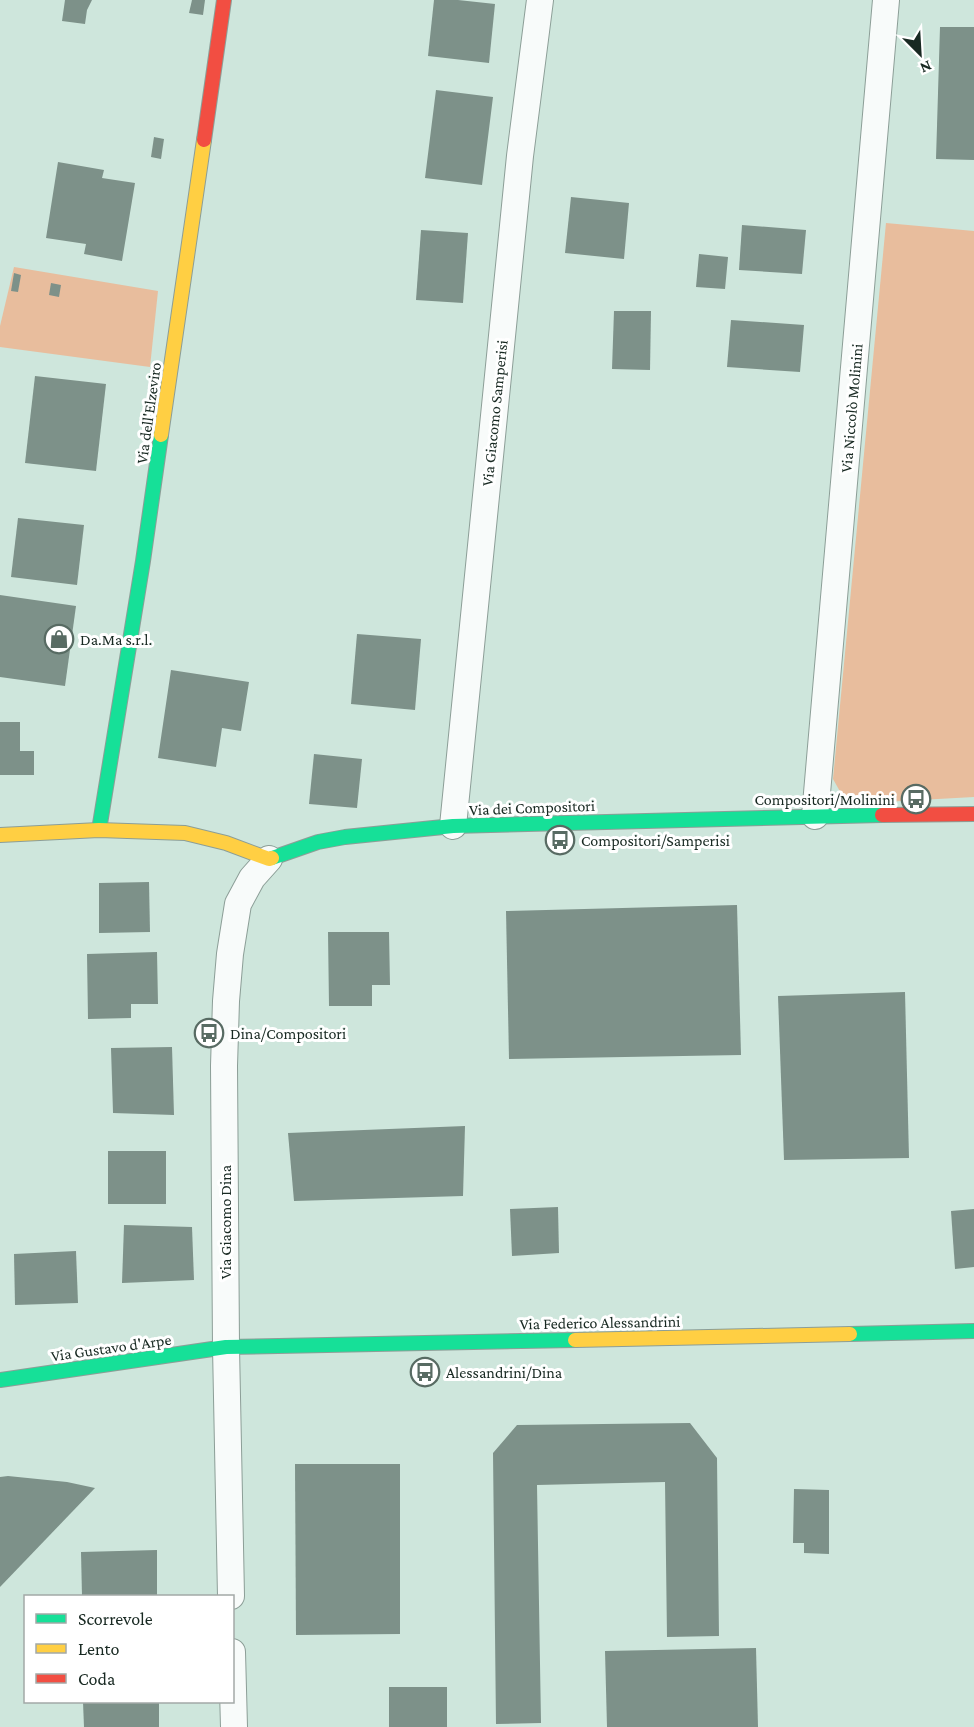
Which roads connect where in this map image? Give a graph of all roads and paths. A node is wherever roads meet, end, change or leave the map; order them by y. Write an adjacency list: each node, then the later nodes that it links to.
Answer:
1 (224, 0): 7 (street, Via dell'Elzeviro)
2 (540, 0): 6 (street, Via Giacomo Samperisi)
3 (886, 0): 5 (street, Via Niccolò Molinini)
4 (974, 814): 5 (street, Via dei Compositori)
5 (815, 816): 6 (street, Via dei Compositori)
6 (453, 826): 9 (street, Via dei Compositori)
7 (99, 830): 8 (street); 9 (street)
8 (0, 835)
9 (268, 859): 11 (street, Via Giacomo Dina)
10 (974, 1331): 11 (street, Via Federico Alessandrini)
11 (226, 1347): 12 (street, Via Gustavo d'Arpe); 13 (street, Via Giacomo Dina)
12 (0, 1380)
13 (231, 1595)
14 (233, 1703): 15 (street)
15 (234, 1727)

